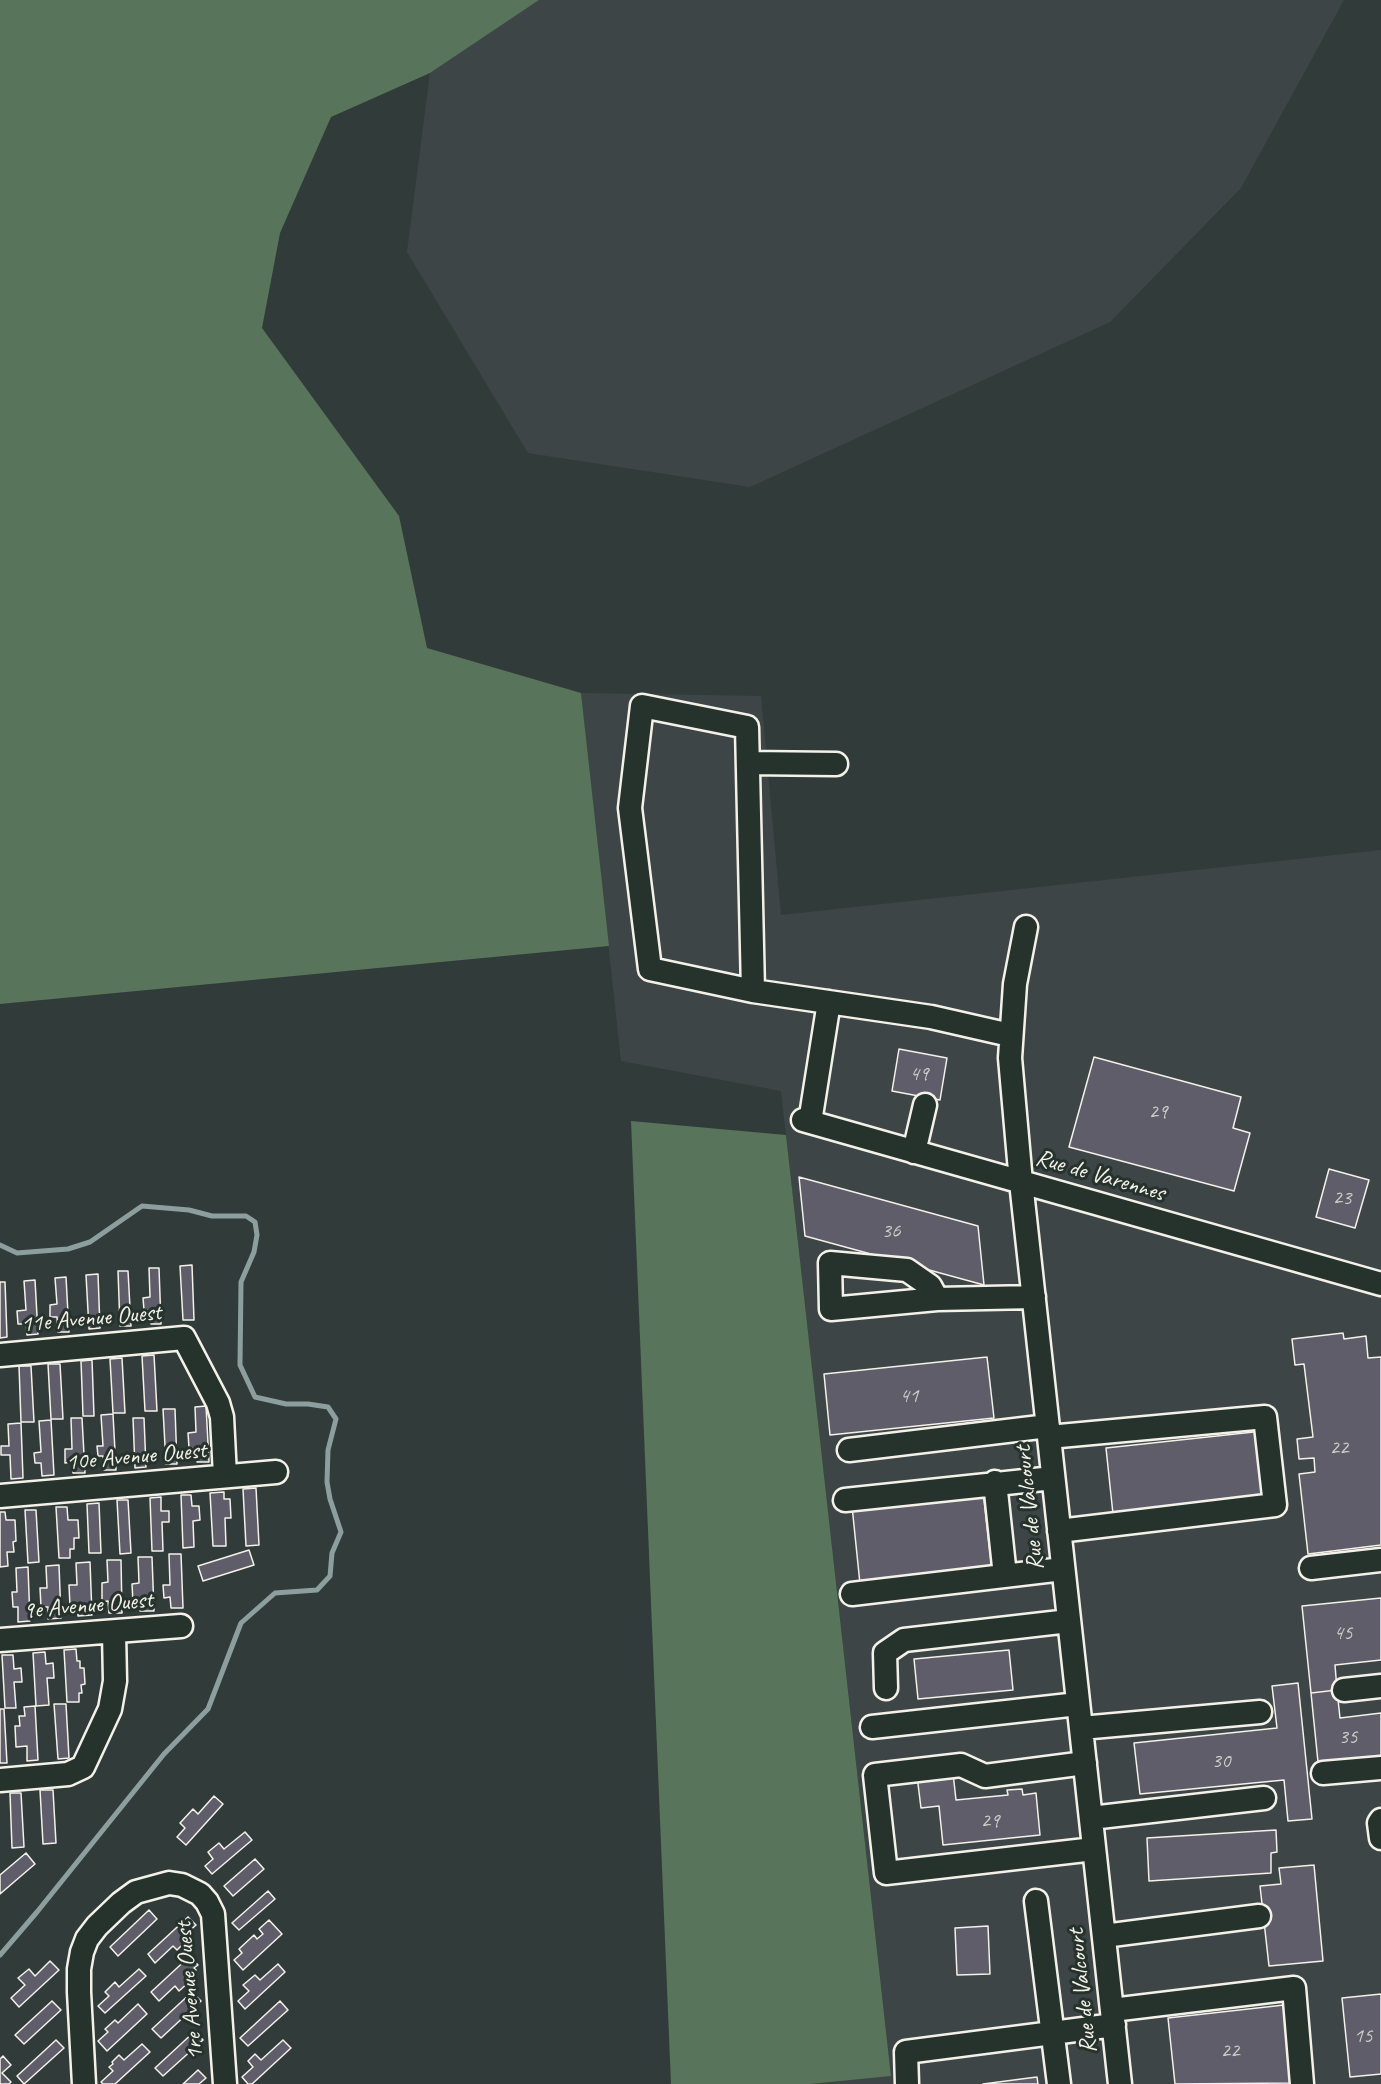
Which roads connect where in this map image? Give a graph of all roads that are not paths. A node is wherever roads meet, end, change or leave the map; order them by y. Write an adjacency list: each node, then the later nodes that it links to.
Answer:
1 (748, 763): 2 (street); 4 (street); 4 (street)
2 (836, 764)
3 (1026, 927): 6 (street, Rue de Valcourt)
4 (753, 991): 5 (street)
5 (830, 1002): 6 (street); 8 (street, Rue de Varennes)
6 (1010, 1035): 9 (street, Rue de Valcourt)
7 (925, 1105): 8 (street)
8 (914, 1152): 9 (street, Rue de Varennes)
9 (1021, 1182): 10 (street, Rue de Varennes); 11 (street, Rue de Valcourt)
10 (1381, 1284)
11 (1034, 1297): 12 (street); 14 (street, Rue de Valcourt)
12 (937, 1299)
13 (0, 1355): 17 (street, 11e Avenue Ouest)
14 (1048, 1431): 15 (street); 18 (street, Rue de Valcourt); 22 (street)
15 (849, 1450)
16 (276, 1472): 17 (street, 10e Avenue Ouest)
17 (225, 1476): 20 (street, 10e Avenue Ouest)
18 (1053, 1478): 19 (street); 22 (street, Rue de Valcourt)
19 (995, 1482): 21 (street); 26 (street)
20 (0, 1496)
21 (845, 1500)
22 (1059, 1531): 25 (street, Rue de Valcourt)
23 (1381, 1560): 24 (street)
24 (1311, 1568)
25 (1064, 1569): 26 (street); 28 (street, Rue de Valcourt)
26 (1005, 1576): 27 (street)
27 (852, 1594)
28 (1069, 1621): 33 (street); 35 (street, Rue de Valcourt)
29 (181, 1626): 30 (street, 9e Avenue Ouest)
30 (114, 1632): 31 (street, 9e Avenue Ouest); 42 (street)
31 (0, 1641)
32 (1381, 1686): 34 (street)
33 (885, 1688)
34 (1344, 1690)
35 (1078, 1704): 37 (street); 38 (street, Rue de Valcourt)
36 (1260, 1712): 38 (street)
37 (872, 1727)
38 (1081, 1728): 39 (street, Rue de Valcourt)
39 (1085, 1763): 44 (street, Rue de Valcourt); 47 (street)
40 (1381, 1768): 41 (street)
41 (1323, 1773)
42 (0, 1780)
43 (1264, 1798): 44 (street)
44 (1091, 1818): 47 (street, Rue de Valcourt)
45 (1381, 1820): 46 (street)
46 (1381, 1838)
47 (1094, 1849): 50 (street, Rue de Valcourt)
48 (1036, 1901): 52 (street)
49 (1259, 1916): 50 (street)
50 (1104, 1935): 51 (street, Rue de Valcourt)
51 (1113, 2017): 52 (street); 57 (street, Rue de Valcourt); 58 (street)
52 (1053, 2033): 55 (street); 56 (street)
53 (84, 2084): 54 (street, 1re Avenue Ouest)
54 (225, 2084)
55 (907, 2084)
56 (1059, 2084)
57 (1120, 2084)
58 (1302, 2084)

